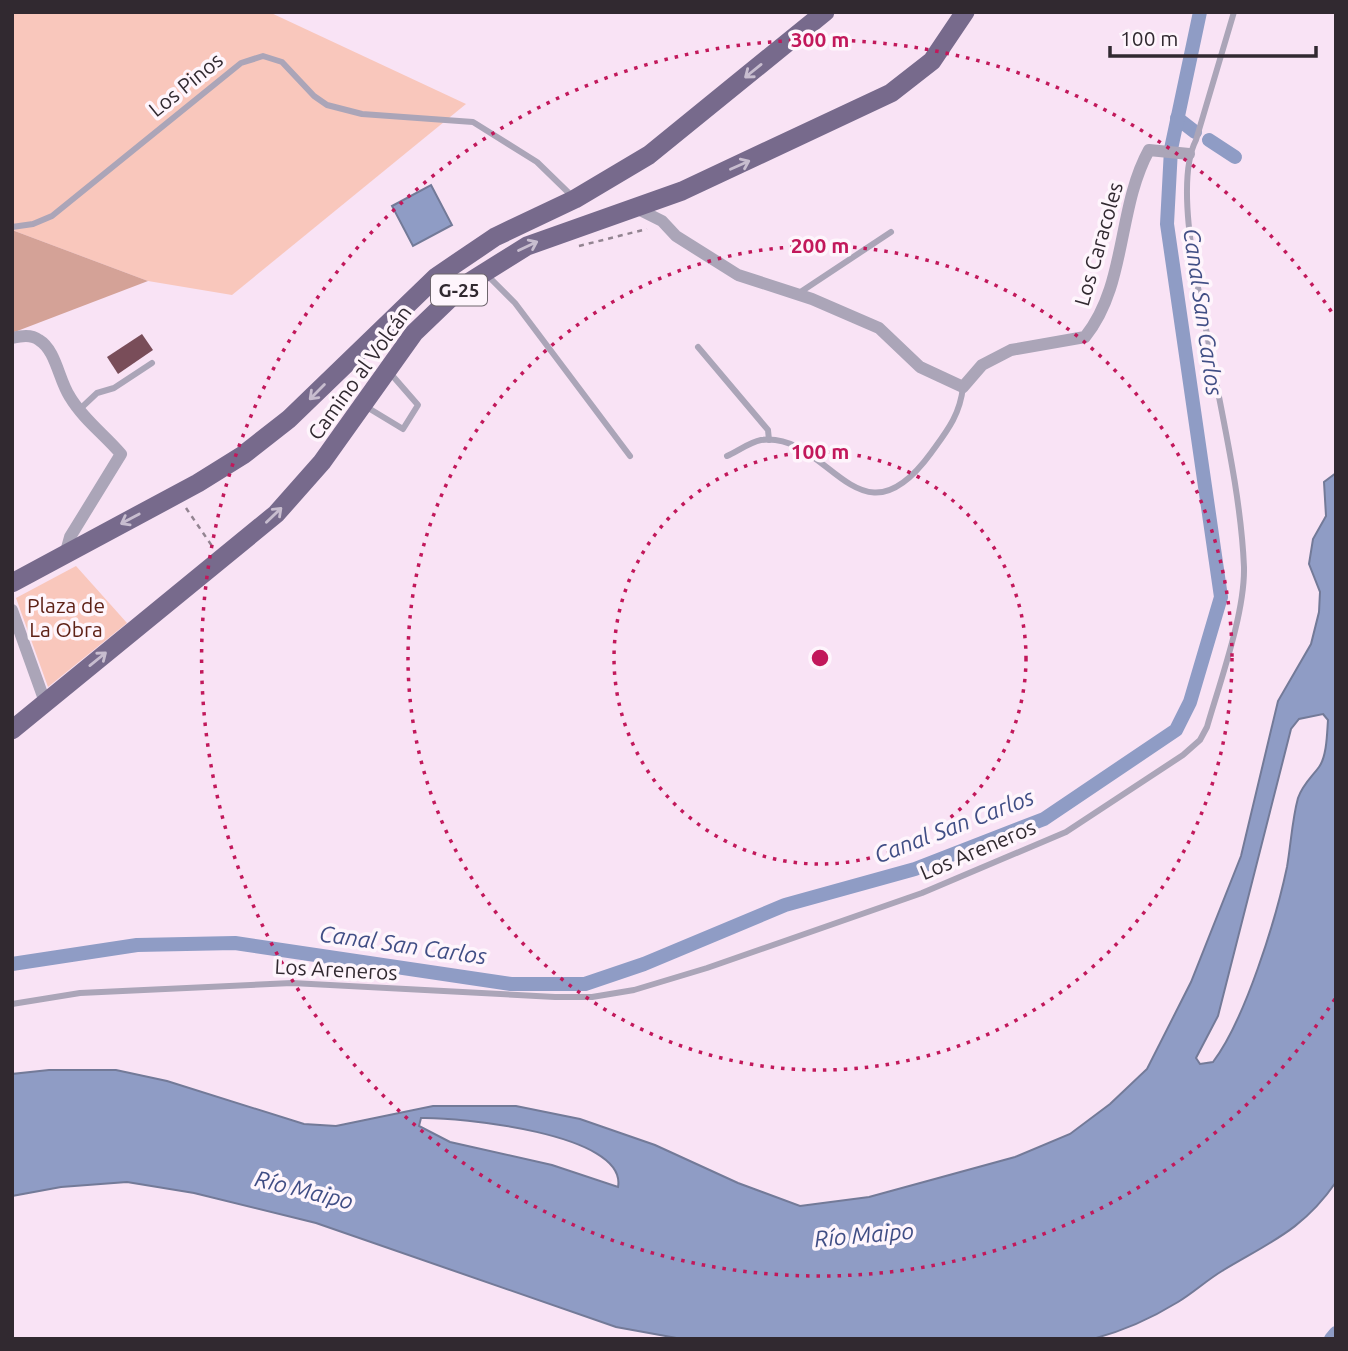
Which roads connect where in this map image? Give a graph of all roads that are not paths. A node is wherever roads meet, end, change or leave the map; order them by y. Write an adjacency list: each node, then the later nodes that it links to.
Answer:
1 (825, 12): 5 (main road, Camino al Volcán / G-25, one-way to 5)
2 (965, 12): 6 (main road, Camino al Volcán / G-25, one-way to 2)
3 (1234, 12): 4 (lane, Los Areneros)
4 (1188, 154): 15 (street, Los Caracoles); 26 (lane, Los Areneros)
5 (575, 199): 7 (lane, Los Pinos); 21 (main road, Camino al Volcán / G-25, one-way to 21)
6 (638, 209): 9 (main road, Camino al Volcán / G-25, one-way to 6); 10 (street)
7 (12, 227)
8 (891, 232): 10 (lane)
9 (484, 271): 14 (main road, Camino al Volcán / G-25); 19 (lane)
10 (797, 294): 15 (street)
11 (12, 338): 17 (street)
12 (698, 347): 18 (lane)
13 (152, 363): 17 (lane)
14 (388, 368): 16 (main road, Camino al Volcán / G-25); 16 (lane)
15 (963, 387): 18 (lane)
16 (363, 405): 24 (main road, Camino al Volcán / G-25, one-way to 16)
17 (80, 410): 21 (street)
18 (769, 440): 20 (lane)
19 (630, 456)
20 (727, 456)
21 (65, 555): 22 (main road, Camino al Volcán / G-25)
22 (12, 583)
23 (12, 610): 24 (street)
24 (45, 702): 25 (main road, Camino al Volcán / G-25)
25 (12, 730)
26 (12, 1004)

